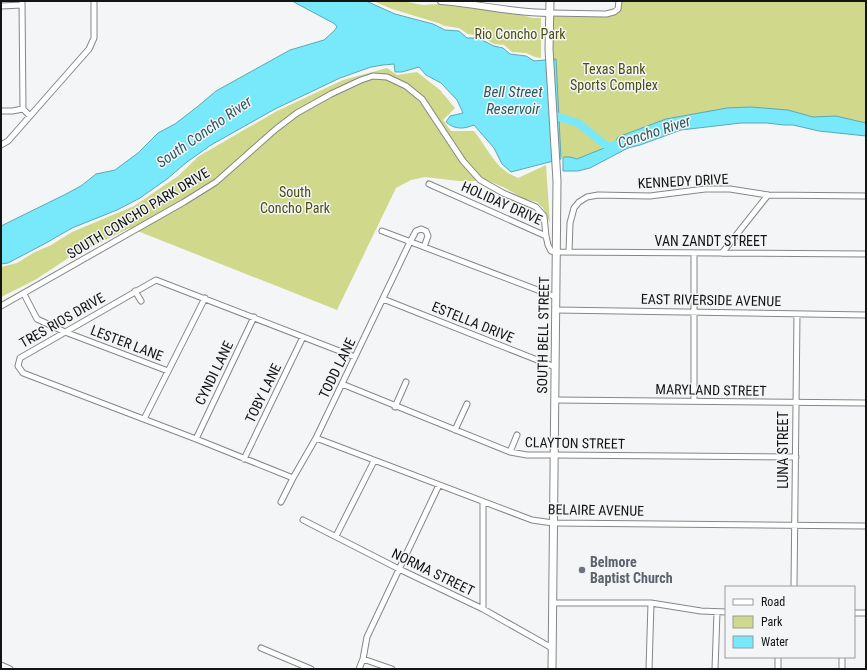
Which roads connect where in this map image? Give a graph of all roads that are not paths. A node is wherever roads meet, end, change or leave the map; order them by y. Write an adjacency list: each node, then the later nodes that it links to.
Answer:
1 (94, 1): 10 (street)
2 (441, 1): 7 (street)
3 (550, 1): 7 (main road, SOUTH BELL STREET)
4 (619, 1): 7 (street)
5 (22, 3): 6 (street); 8 (street)
6 (1, 6)
7 (550, 12): 19 (main road, SOUTH BELL STREET)
8 (23, 109): 9 (street); 10 (street)
9 (1, 111)
10 (30, 116): 11 (street)
11 (1, 145)
12 (429, 184): 16 (street, HOLIDAY DRIVE)
13 (768, 195): 14 (street, KENNEDY DRIVE); 20 (street, KENNEDY DRIVE); 22 (street)
14 (866, 196)
15 (382, 231): 17 (street)
16 (546, 236): 19 (street, HOLIDAY DRIVE); 25 (street, SOUTH CONCHO PARK DRIVE)
17 (410, 242): 18 (street); 18 (street); 28 (street, TODD LANE)
18 (424, 247): 27 (street)
19 (556, 252): 20 (street, VAN ZANDT STREET); 27 (main road, SOUTH BELL STREET)
20 (569, 252): 21 (street, VAN ZANDT STREET)
21 (694, 253): 22 (street, VAN ZANDT STREET); 32 (street)
22 (722, 253): 23 (street, VAN ZANDT STREET)
23 (866, 254)
24 (135, 292): 26 (street, TRES RIOS DRIVE); 29 (street); 36 (street, TRES RIOS DRIVE)
25 (24, 294): 30 (street, SOUTH CONCHO PARK DRIVE); 36 (street, LESTER LANE)
26 (204, 298): 35 (street, TRES RIOS DRIVE); 40 (street)
27 (556, 298): 31 (main road, SOUTH BELL STREET)
28 (383, 299): 38 (street, TODD LANE); 39 (street, ESTELLA DRIVE)
29 (142, 301)
30 (1, 306)
31 (556, 310): 32 (street, EAST RIVERSIDE AVENUE); 39 (main road, SOUTH BELL STREET)
32 (694, 312): 33 (street, EAST RIVERSIDE AVENUE); 44 (street)
33 (797, 314): 34 (street, EAST RIVERSIDE AVENUE); 45 (street, LUNA STREET)
34 (866, 315)
35 (254, 317): 37 (street, TRES RIOS DRIVE); 53 (street, CYNDI LANE)
36 (65, 332): 40 (street, LESTER LANE); 49 (street, TRES RIOS DRIVE)
37 (303, 337): 38 (street, TRES RIOS DRIVE); 57 (street, TOBY LANE)
38 (355, 357): 42 (street, TODD LANE)
39 (555, 367): 43 (main road, SOUTH BELL STREET)
40 (168, 372): 49 (street)
41 (406, 382): 48 (street)
42 (342, 384): 48 (street, CLAYTON STREET); 52 (street, TODD LANE)
43 (555, 400): 44 (street, MARYLAND STREET); 55 (main road, SOUTH BELL STREET)
44 (694, 401): 45 (street, MARYLAND STREET)
45 (795, 403): 46 (street, MARYLAND STREET); 56 (street, LUNA STREET)
46 (866, 403)
47 (467, 404): 50 (street)
48 (395, 406): 50 (street, CLAYTON STREET)
49 (144, 419): 53 (street, TRES RIOS DRIVE)
50 (455, 430): 54 (street, CLAYTON STREET)
51 (517, 435): 54 (street)
52 (316, 438): 58 (street, BELAIRE AVENUE); 59 (street, TODD LANE)
53 (196, 439): 57 (street, TRES RIOS DRIVE)
54 (510, 452): 55 (street, CLAYTON STREET)
55 (554, 455): 56 (street, CLAYTON STREET); 64 (main road, SOUTH BELL STREET)
56 (796, 457): 65 (street, LUNA STREET)
57 (244, 459): 59 (street, TRES RIOS DRIVE)
58 (374, 461): 60 (street, BELAIRE AVENUE); 67 (street)
59 (293, 478): 61 (street, TODD LANE)
60 (439, 485): 62 (street, BELAIRE AVENUE); 68 (street)
61 (281, 502)
62 (484, 502): 64 (street, BELAIRE AVENUE); 72 (street)
63 (303, 520): 67 (street, NORMA STREET)
64 (553, 523): 65 (street, BELAIRE AVENUE); 70 (main road, SOUTH BELL STREET)
65 (795, 525): 66 (street, BELAIRE AVENUE); 69 (street, LUNA STREET)
66 (866, 526)
67 (336, 536): 68 (street, NORMA STREET)
68 (399, 569): 72 (street, NORMA STREET); 81 (street)
69 (794, 586)
70 (552, 603): 71 (street); 78 (main road, SOUTH BELL STREET)
71 (650, 603): 73 (street); 88 (street)
72 (483, 609): 78 (street, NORMA STREET)
73 (717, 612): 74 (street); 89 (street)
74 (725, 612)
75 (855, 613): 76 (street)
76 (866, 613)
77 (261, 648): 84 (street)
78 (552, 648): 87 (main road, SOUTH BELL STREET)
79 (778, 658): 90 (street)
80 (842, 658): 91 (street)
81 (363, 659): 85 (street); 86 (street)
82 (1, 665): 83 (street)
83 (10, 669)
84 (311, 669)
85 (359, 669)
86 (392, 669)
87 (552, 669)
88 (649, 669)
89 (715, 669)
90 (778, 669)
91 (842, 669)

